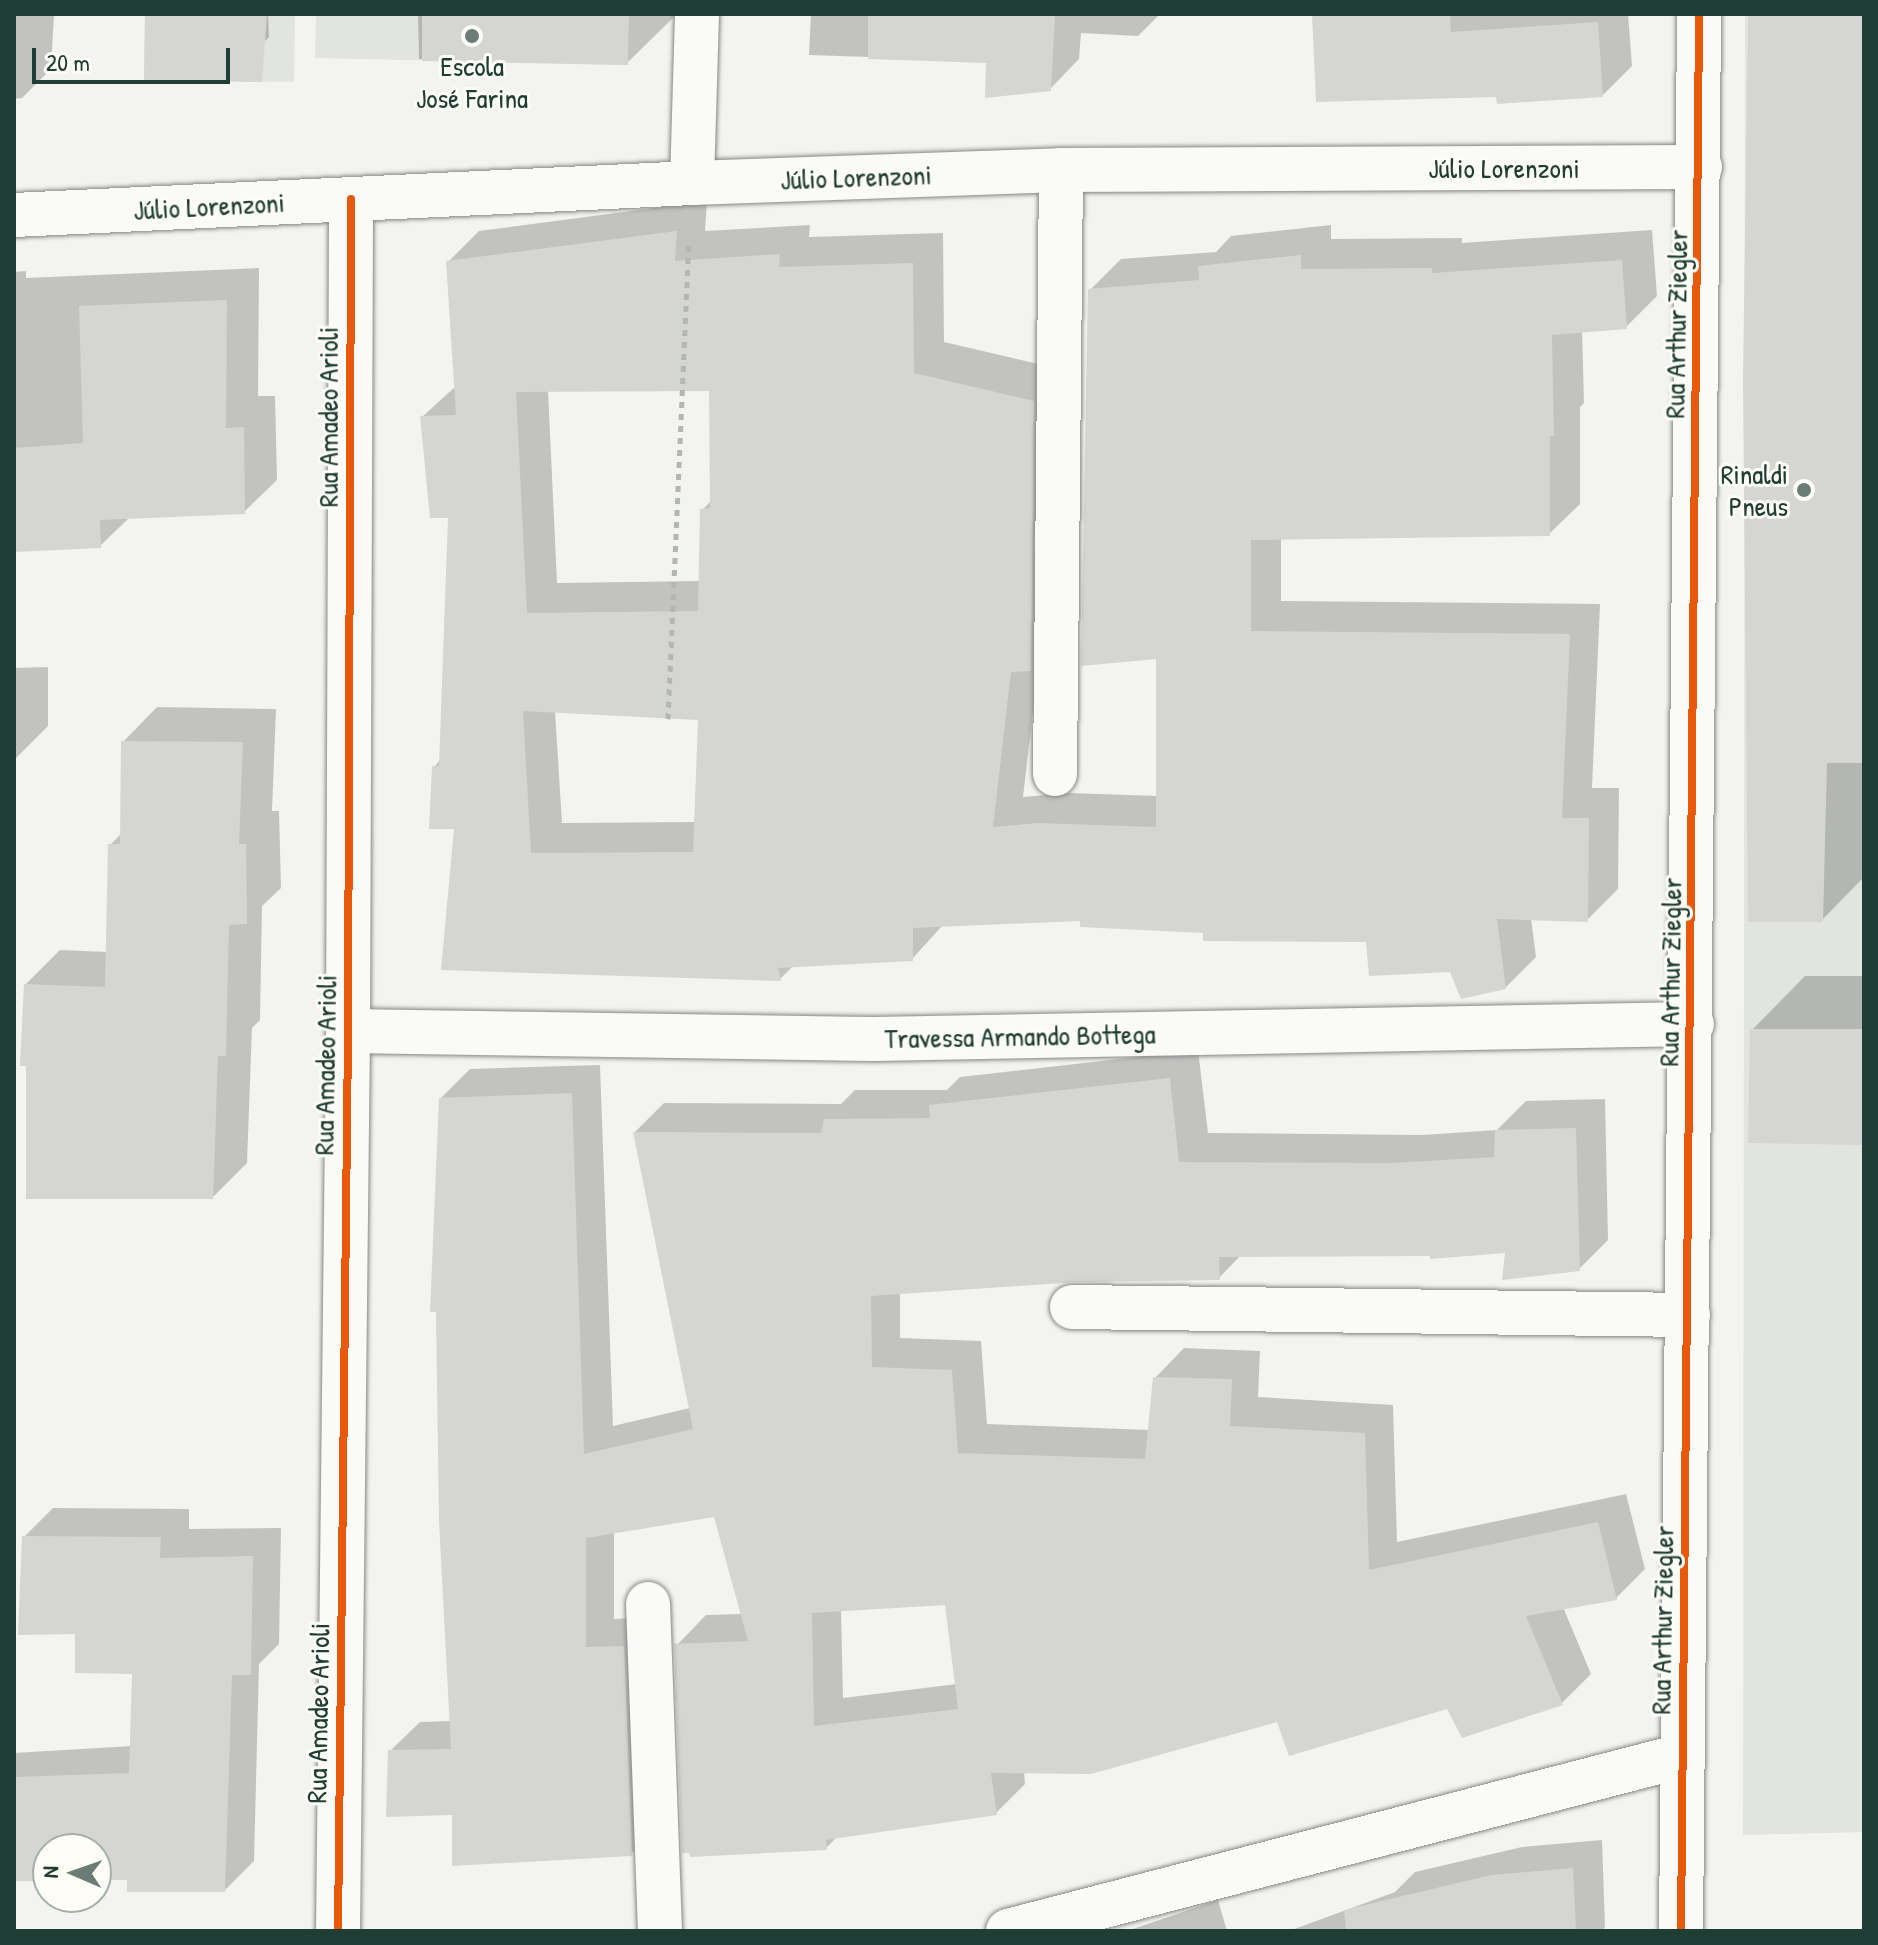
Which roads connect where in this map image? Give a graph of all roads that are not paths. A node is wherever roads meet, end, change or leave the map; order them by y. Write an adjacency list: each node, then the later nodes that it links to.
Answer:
1 (697, 14): 5 (street)
2 (1699, 14): 3 (street, Rua Arthur Ziegler)
3 (1700, 167): 4 (street, Júlio Lorenzoni); 9 (street, Rua Arthur Ziegler)
4 (1061, 170): 5 (street, Júlio Lorenzoni); 8 (street)
5 (692, 183): 6 (street, Júlio Lorenzoni)
6 (351, 199): 7 (street, Júlio Lorenzoni); 10 (street, Rua Amadeo Arioli)
7 (14, 215)
8 (1055, 774)
9 (1692, 1024): 10 (street, Travessa Armando Bottega); 12 (street, Rua Arthur Ziegler)
10 (348, 1031): 15 (street, Rua Amadeo Arioli)
11 (1072, 1307): 12 (street)
12 (1688, 1315): 14 (street, Rua Arthur Ziegler)
13 (648, 1604): 16 (street)
14 (1681, 1756): 17 (street); 18 (street, Rua Arthur Ziegler)
15 (338, 1931)
16 (660, 1931)
17 (1008, 1931)
18 (1681, 1931)

